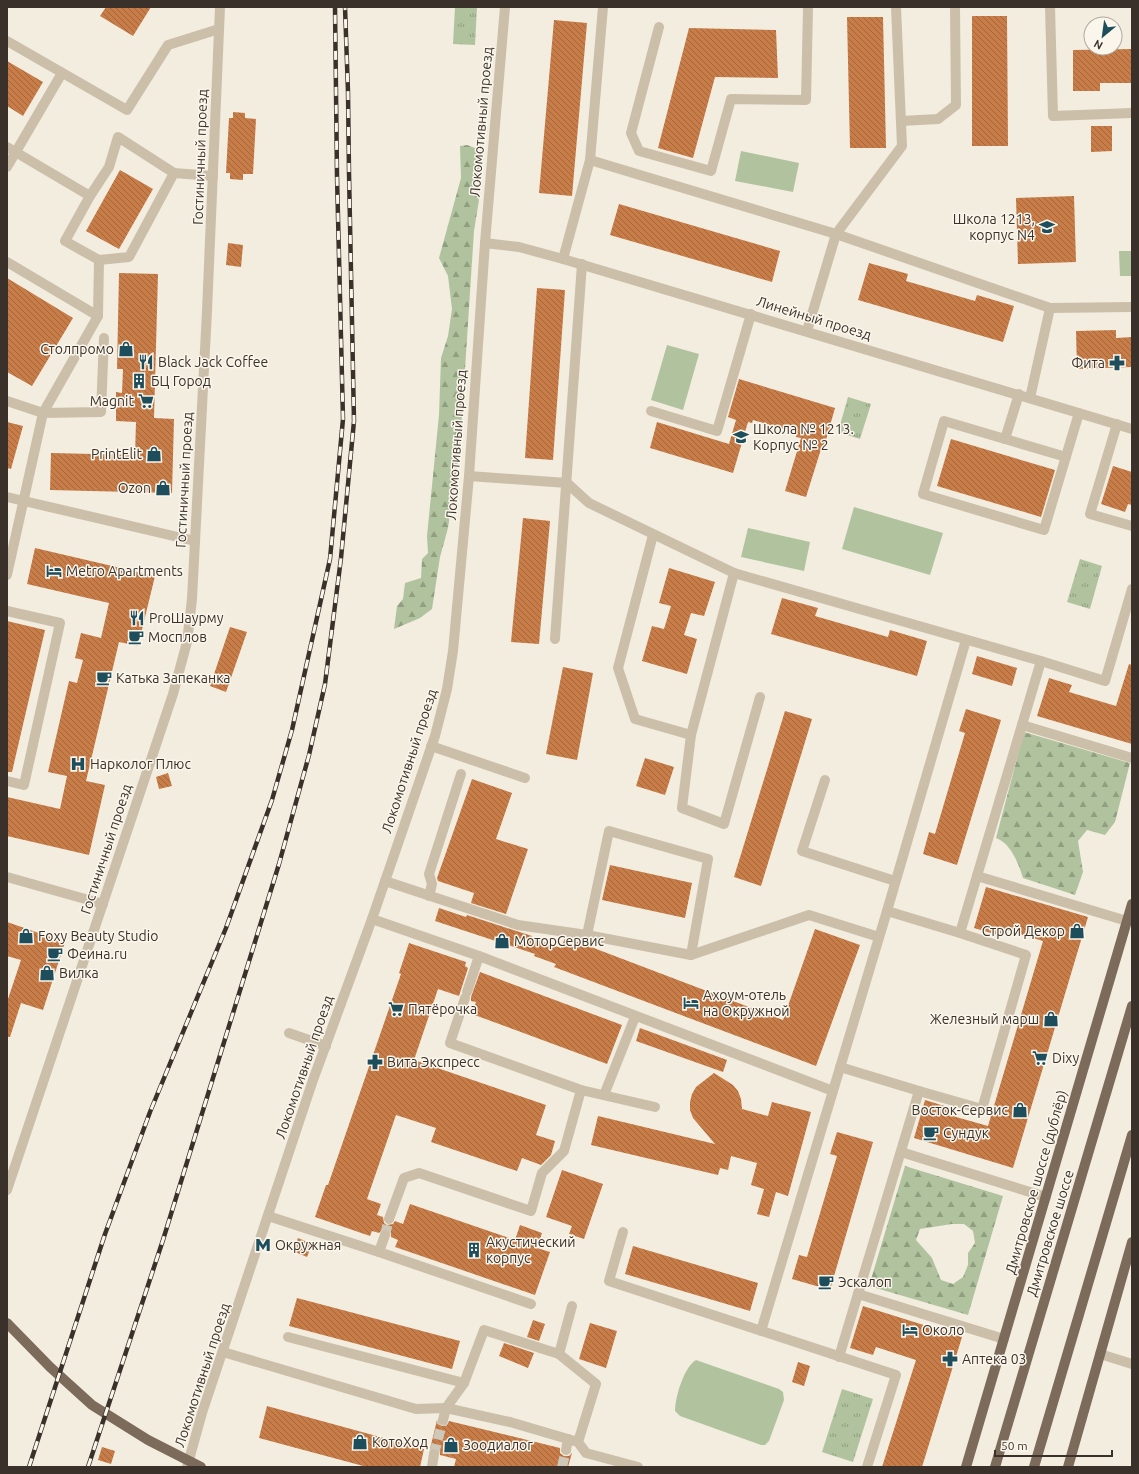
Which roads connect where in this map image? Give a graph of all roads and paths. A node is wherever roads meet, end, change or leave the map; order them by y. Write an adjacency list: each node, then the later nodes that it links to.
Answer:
1 (220, 7): 9 (street, Гостиничный проезд)
2 (505, 7): 21 (street, Локомотивный проезд)
3 (603, 7): 15 (street)
4 (808, 7): 8 (street)
5 (896, 7): 13 (street)
6 (955, 7): 13 (street)
7 (1050, 7): 12 (street)
8 (659, 27)
9 (219, 28): 11 (street); 18 (street, Гостиничный проезд)
10 (7, 42): 11 (street)
11 (62, 73): 14 (street)
12 (1132, 114)
13 (901, 121): 20 (street)
14 (11, 150): 16 (street); 19 (street)
15 (590, 160): 20 (street); 22 (street)
16 (7, 167)
17 (174, 173): 18 (street); 19 (street); 23 (street)
18 (213, 176): 48 (street, Гостиничный проезд)
19 (90, 196): 23 (street)
20 (836, 234): 26 (street); 30 (street)
21 (485, 243): 22 (street, Линейный проезд); 42 (street, Локомотивный проезд)
22 (563, 259): 25 (street, Линейный проезд)
23 (99, 260): 29 (street)
24 (7, 262): 29 (street)
25 (582, 264): 28 (street, Линейный проезд); 43 (street)
26 (1050, 308): 27 (street); 33 (street)
27 (1132, 308)
28 (751, 314): 30 (street, Линейный проезд); 35 (street)
29 (98, 316): 36 (street)
30 (806, 331): 32 (street, Линейный проезд)
31 (104, 338): 36 (street)
32 (1019, 394): 33 (street, Линейный проезд); 40 (street)
33 (1030, 398): 37 (street, Линейный проезд)
34 (7, 401): 36 (street)
35 (651, 411)
36 (43, 413): 45 (street)
37 (1079, 413): 38 (street, Линейный проезд); 41 (street)
38 (1117, 424): 39 (street, Линейный проезд); 46 (street)
39 (1132, 429)
40 (1005, 439): 41 (street); 41 (street)
41 (1066, 457)
42 (469, 476): 43 (street); 59 (street, Локомотивный проезд)
43 (567, 483): 47 (street); 53 (street)
44 (7, 497): 45 (street)
45 (24, 502): 48 (street); 50 (street)
46 (1132, 526)
47 (653, 535): 49 (street); 58 (street)
48 (195, 541): 70 (street, Гостиничный проезд)
49 (734, 573): 54 (street); 58 (street)
50 (7, 575)
51 (1132, 589): 55 (street)
52 (7, 611): 64 (street)
53 (555, 639)
54 (966, 640): 55 (street); 68 (street)
55 (1041, 661): 57 (street)
56 (760, 697): 58 (street)
57 (1022, 725): 60 (street); 65 (street)
58 (691, 734)
59 (432, 746): 62 (street); 67 (street, Локомотивный проезд)
60 (1132, 758)
61 (461, 774): 69 (street)
62 (525, 778)
63 (825, 780): 68 (street)
64 (7, 781)
65 (977, 876): 74 (street); 75 (street)
66 (7, 877): 70 (street)
67 (385, 881): 69 (street); 73 (street, Локомотивный проезд)
68 (895, 881): 72 (street)
69 (429, 896): 76 (street)
70 (103, 904): 92 (street, Гостиничный проезд)
71 (1132, 904): 74 (main road, Дмитровское шоссе (дублёр))
72 (887, 911): 75 (street); 77 (street)
73 (372, 919): 78 (street); 83 (street, Локомотивный проезд)
74 (1127, 921): 93 (main road, Дмитровское шоссе (дублёр))
75 (960, 933): 86 (street)
76 (587, 936): 79 (street); 79 (street)
77 (879, 937): 79 (street); 84 (street)
78 (479, 956): 81 (street); 85 (street)
79 (691, 956)
80 (1132, 1006): 124 (main road, Дмитровское шоссе)
81 (635, 1017): 87 (street); 88 (street)
82 (289, 1033): 83 (street)
83 (326, 1046): 94 (street, Локомотивный проезд)
84 (840, 1067): 86 (street); 87 (street)
85 (581, 1090): 88 (street); 95 (street)
86 (919, 1090): 91 (street)
87 (833, 1091): 104 (street)
88 (604, 1095): 89 (street)
89 (655, 1107)
90 (1132, 1135): 125 (main road)
91 (901, 1152): 93 (street); 100 (street)
92 (7, 1190)
93 (1046, 1197): 106 (main road, Дмитровское шоссе (дублёр))
94 (268, 1216): 99 (street); 107 (street, Локомотивный проезд)
95 (390, 1219)
96 (623, 1232): 104 (street)
97 (385, 1235): 99 (street)
98 (1132, 1242): 109 (main road)
99 (379, 1252): 101 (street)
100 (858, 1294): 106 (street); 110 (street)
101 (531, 1304)
102 (572, 1306): 108 (street)
103 (7, 1323): 118 (main road)
104 (761, 1331): 110 (street)
105 (288, 1337): 112 (street)
106 (1004, 1339): 123 (main road, Дмитровское шоссе (дублёр))
107 (223, 1352): 113 (street); 118 (street, Локомотивный проезд)
108 (559, 1354): 112 (street); 115 (street)
109 (1100, 1354): 111 (street); 126 (main road)
110 (839, 1357): 122 (street)
111 (1132, 1364)
112 (464, 1383): 113 (street)
113 (446, 1408): 114 (street); 115 (street)
114 (443, 1420)
115 (573, 1440): 116 (street); 121 (street)
116 (566, 1450)
117 (434, 1454): 120 (street)
118 (188, 1464): 119 (main road)
119 (201, 1467)
120 (432, 1467)
121 (638, 1467)
122 (867, 1467)
123 (966, 1467)
124 (994, 1467)
125 (1034, 1467)
126 (1068, 1467)

